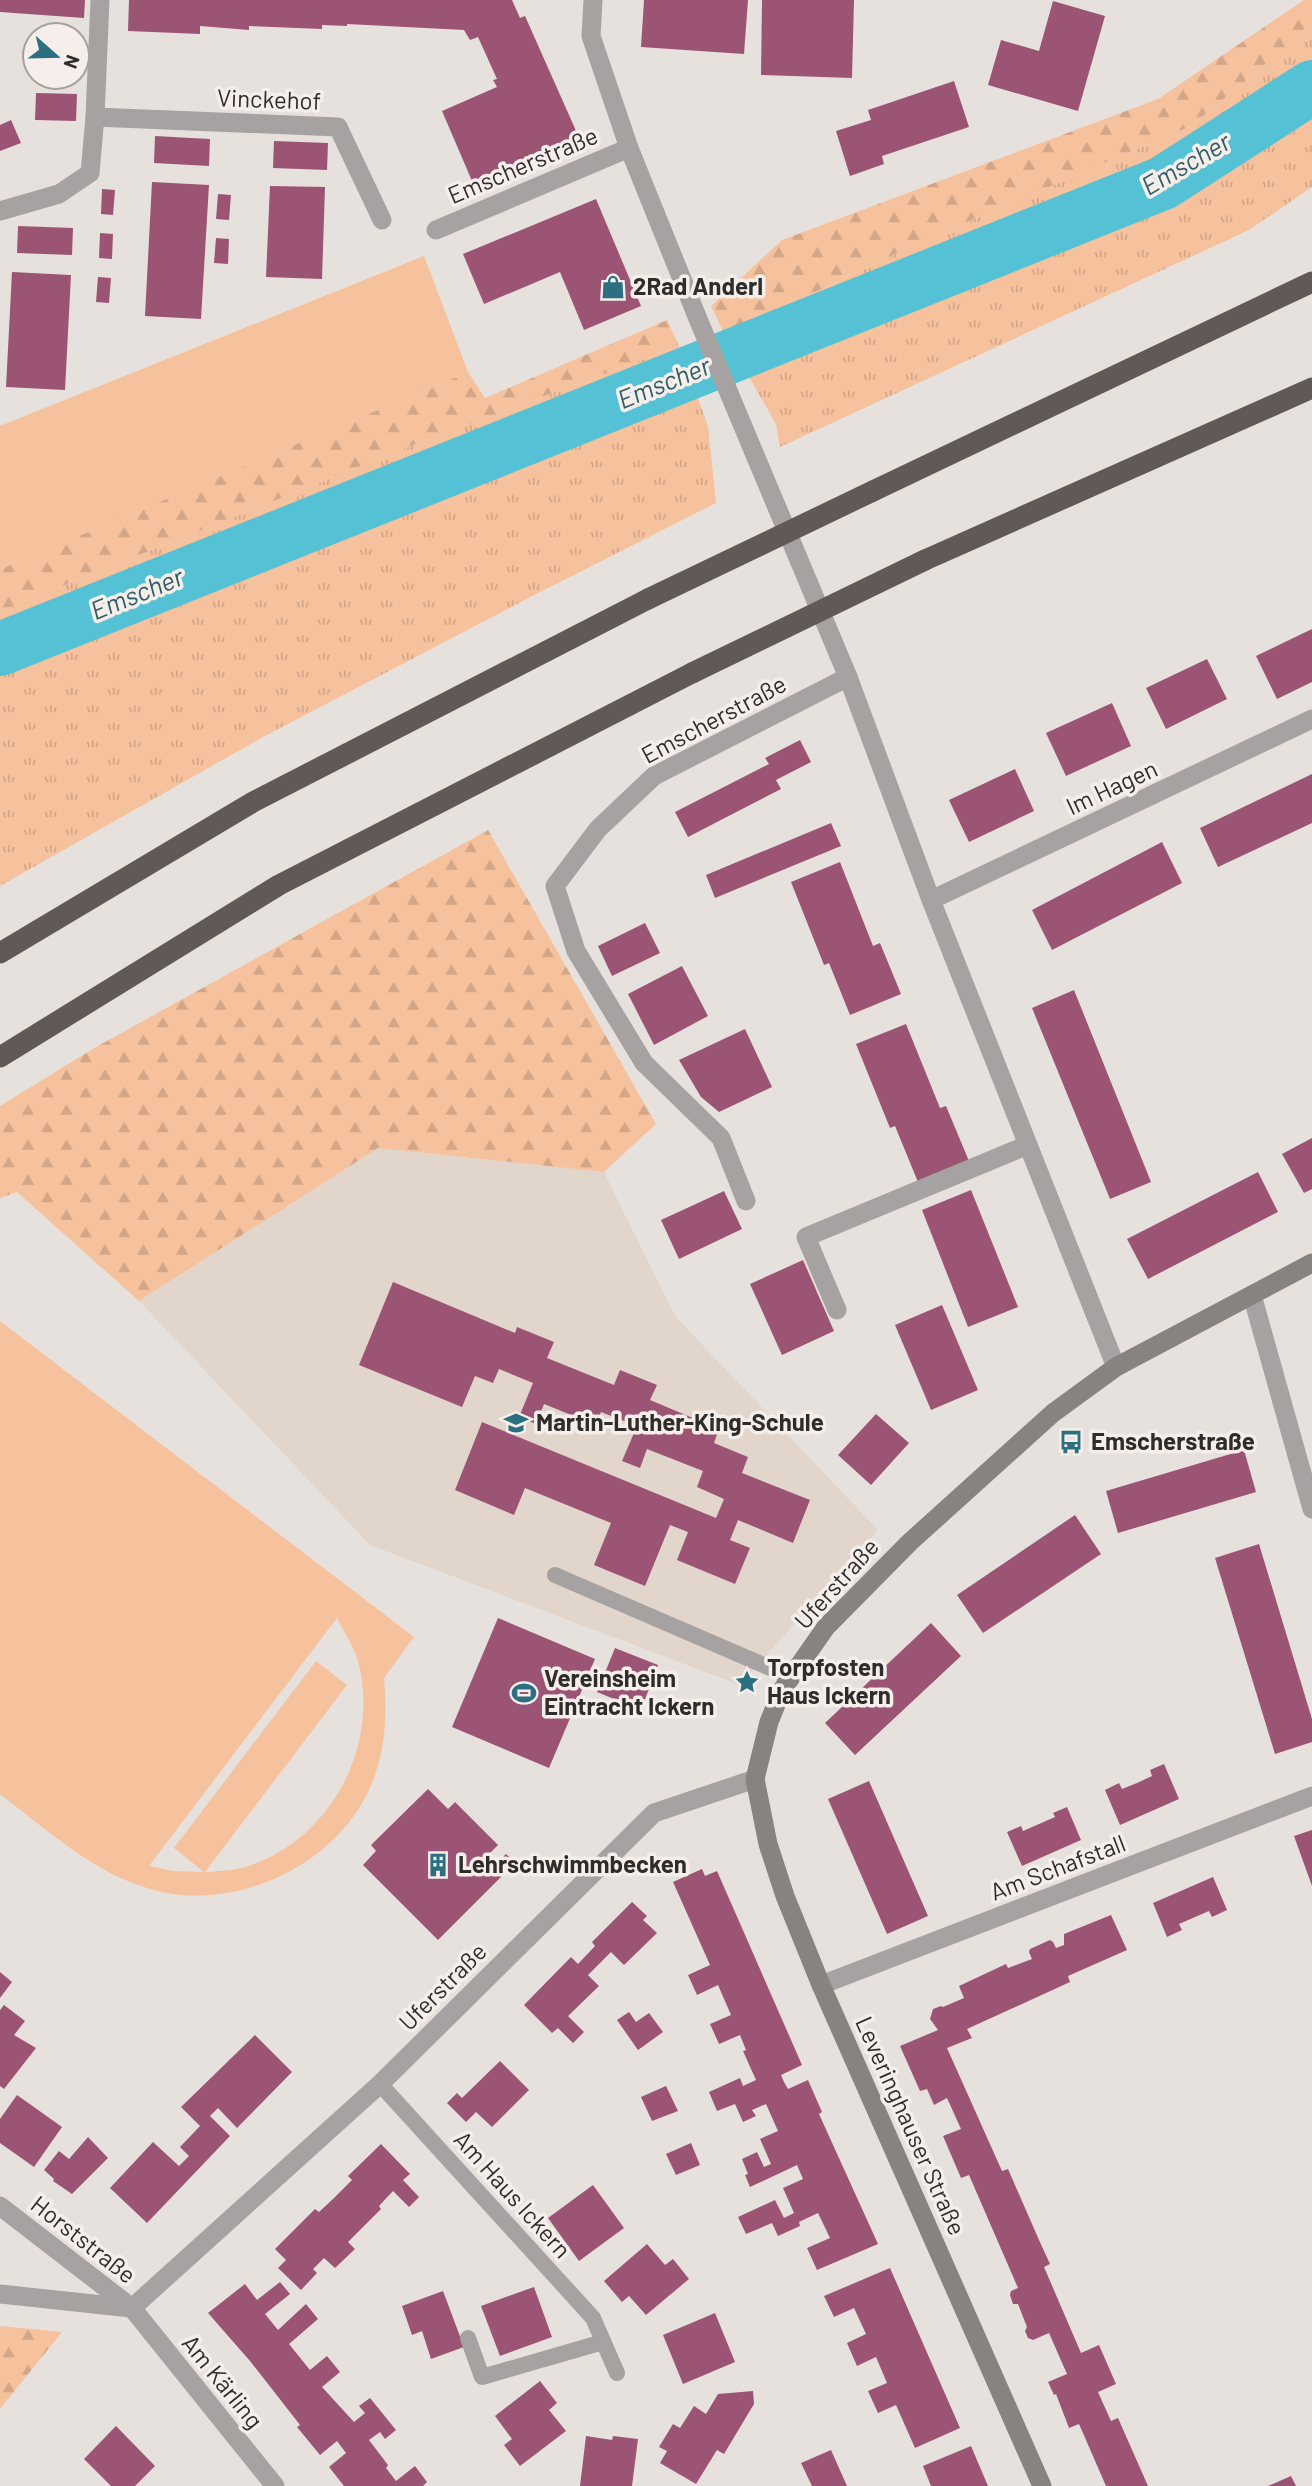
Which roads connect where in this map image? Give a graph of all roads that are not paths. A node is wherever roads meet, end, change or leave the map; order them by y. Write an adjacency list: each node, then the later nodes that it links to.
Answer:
1 (100, 0): 3 (street)
2 (593, 0): 4 (street, Emscherstraße)
3 (95, 117): 5 (street); 6 (street, Vinckehof)
4 (629, 148): 7 (street, Emscherstraße); 10 (street, Emscherstraße)
5 (0, 211)
6 (382, 220)
7 (436, 230)
8 (1312, 282): 13 (highway, bridge)
9 (1312, 388): 14 (highway, bridge)
10 (848, 677): 12 (street, Emscherstraße); 16 (street, Emscherstraße)
11 (1312, 719): 12 (street, Im Hagen)
12 (931, 900): 15 (street, Emscherstraße)
13 (0, 953)
14 (0, 1057)
15 (1028, 1145): 19 (street); 20 (street, Emscherstraße)
16 (746, 1201)
17 (1312, 1263): 18 (main road, Uferstraße)
18 (1252, 1295): 20 (main road, Uferstraße); 21 (street)
19 (837, 1310)
20 (1116, 1367): 23 (main road, Uferstraße)
21 (1312, 1509)
22 (555, 1575): 23 (lane)
23 (791, 1677): 24 (main road, Uferstraße)
24 (755, 1779): 26 (main road, Leveringhauser Straße); 27 (street, Uferstraße)
25 (1312, 1796): 26 (street, Am Schafstall)
26 (821, 1985): 35 (main road, Leveringhauser Straße)
27 (380, 2084): 30 (street, Uferstraße); 32 (lane, Am Haus Ickern)
28 (0, 2206): 30 (street, Horststraße)
29 (0, 2294): 30 (street, Horststraße)
30 (132, 2308): 34 (street, Am Kärling)
31 (468, 2338): 32 (lane)
32 (603, 2342): 33 (lane, Am Haus Ickern)
33 (617, 2373)
34 (275, 2486)
35 (1042, 2486)

